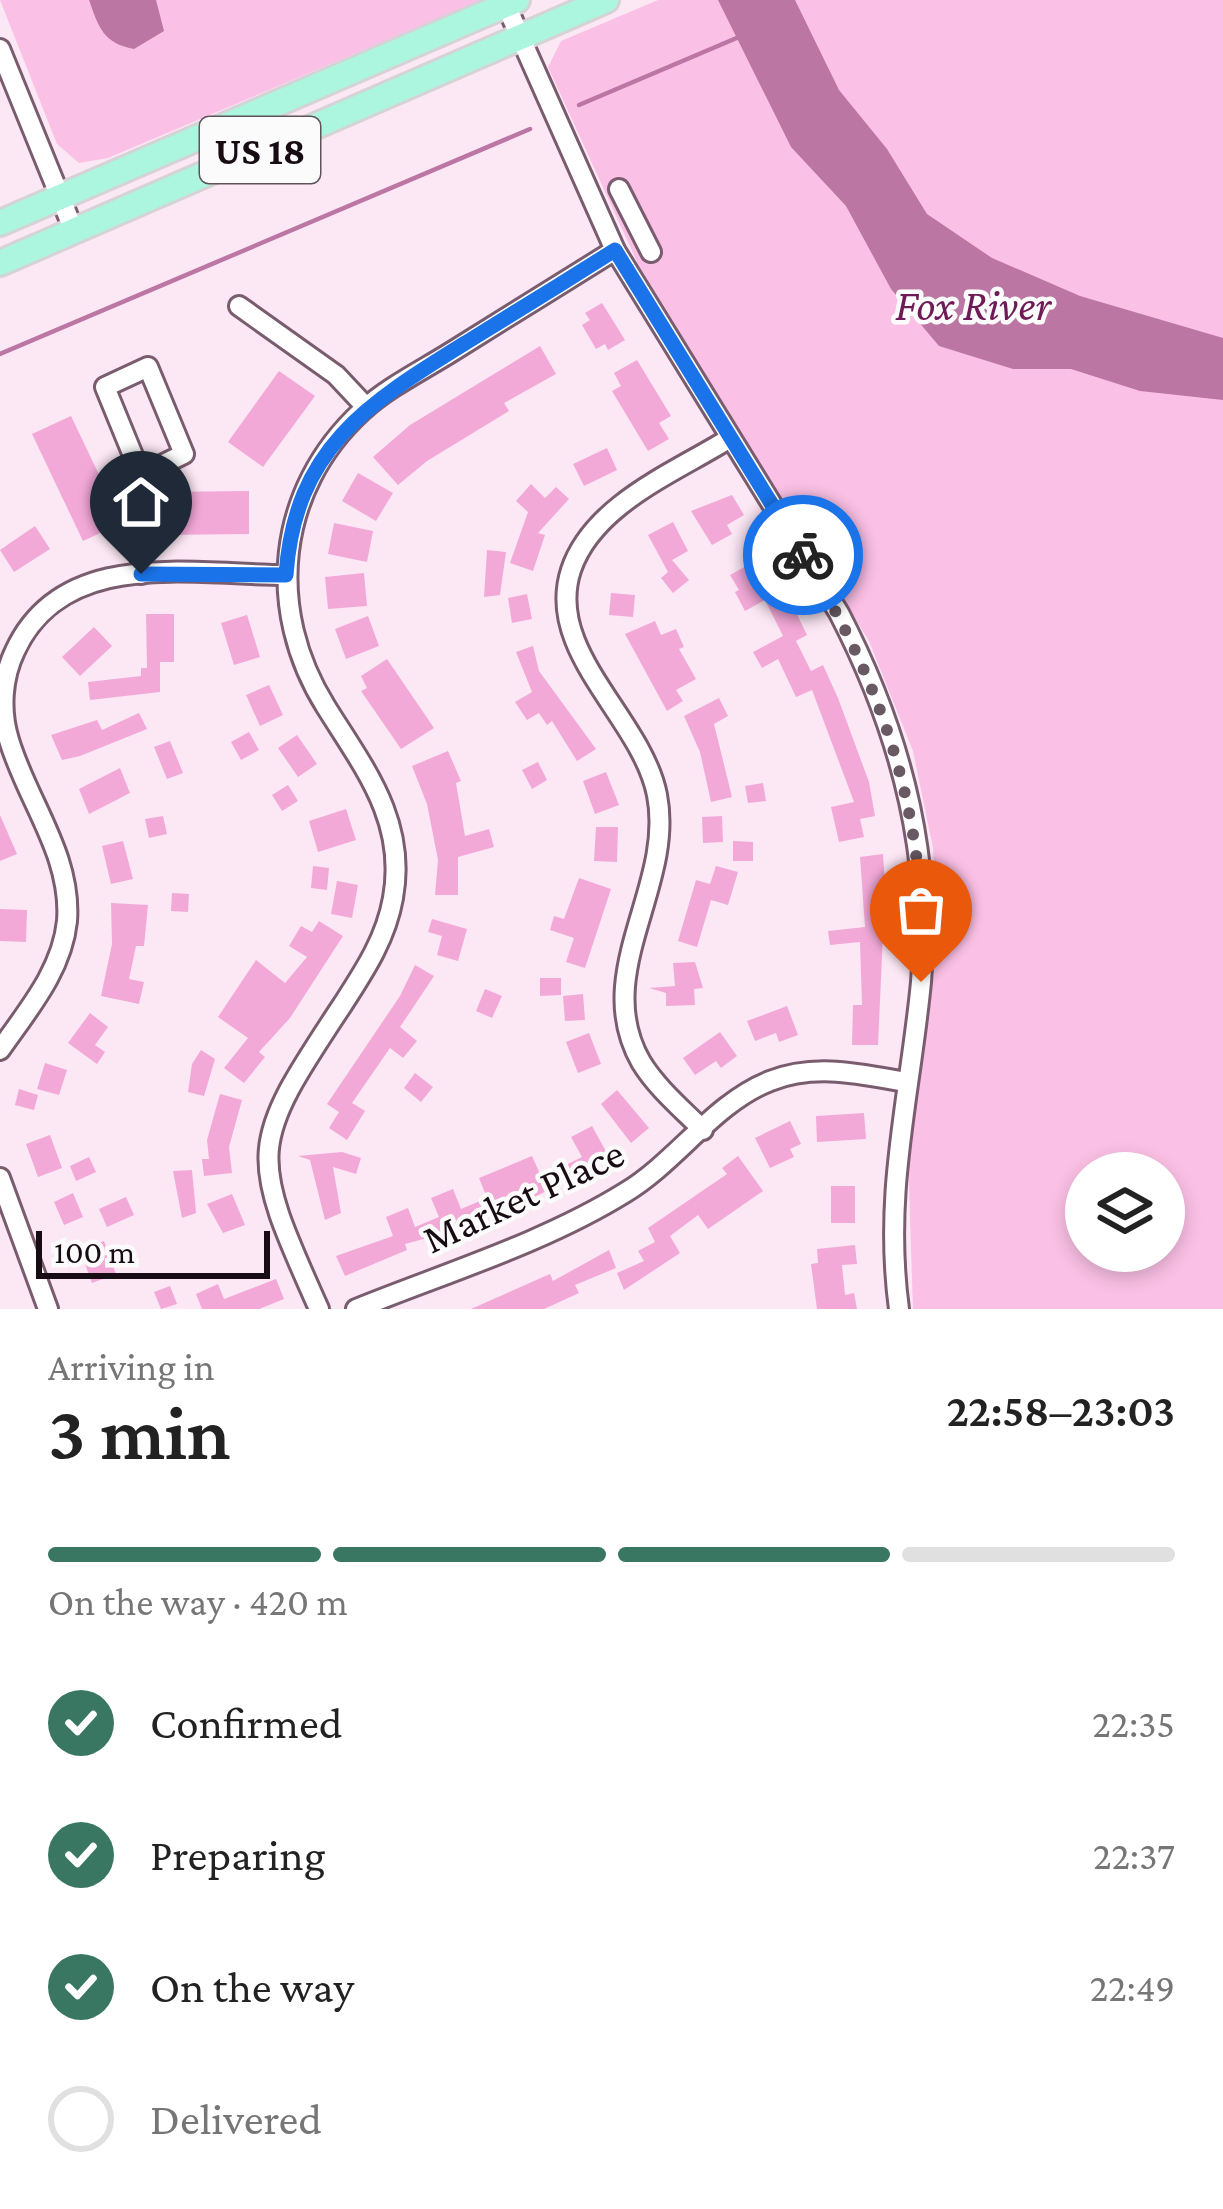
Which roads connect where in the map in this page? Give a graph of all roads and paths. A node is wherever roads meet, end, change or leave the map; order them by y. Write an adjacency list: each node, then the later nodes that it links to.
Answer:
1 (606, 0): 3 (main road, US 18)
2 (512, 2): 3 (street); 6 (main road, US 18)
3 (520, 37): 9 (main road, US 18); 10 (street)
4 (0, 49): 6 (street)
5 (619, 189): 7 (street)
6 (60, 197): 8 (main road, US 18); 9 (street)
7 (635, 222): 10 (street); 11 (street)
8 (0, 223)
9 (74, 231): 12 (main road, US 18)
10 (611, 242): 14 (street); 15 (street)
11 (651, 252)
12 (0, 263)
13 (239, 306): 14 (street)
14 (366, 407): 18 (street)
15 (730, 438): 20 (street); 21 (street)
16 (141, 475): 16 (street); 17 (street)
17 (141, 574): 18 (street); 19 (street)
18 (286, 575): 24 (street)
19 (0, 1050)
20 (906, 1082): 21 (street, Market Place); 26 (street)
21 (703, 1130): 25 (street, Market Place)
22 (0, 1178): 23 (street)
23 (48, 1309)
24 (319, 1309)
25 (356, 1309)
26 (899, 1309)

